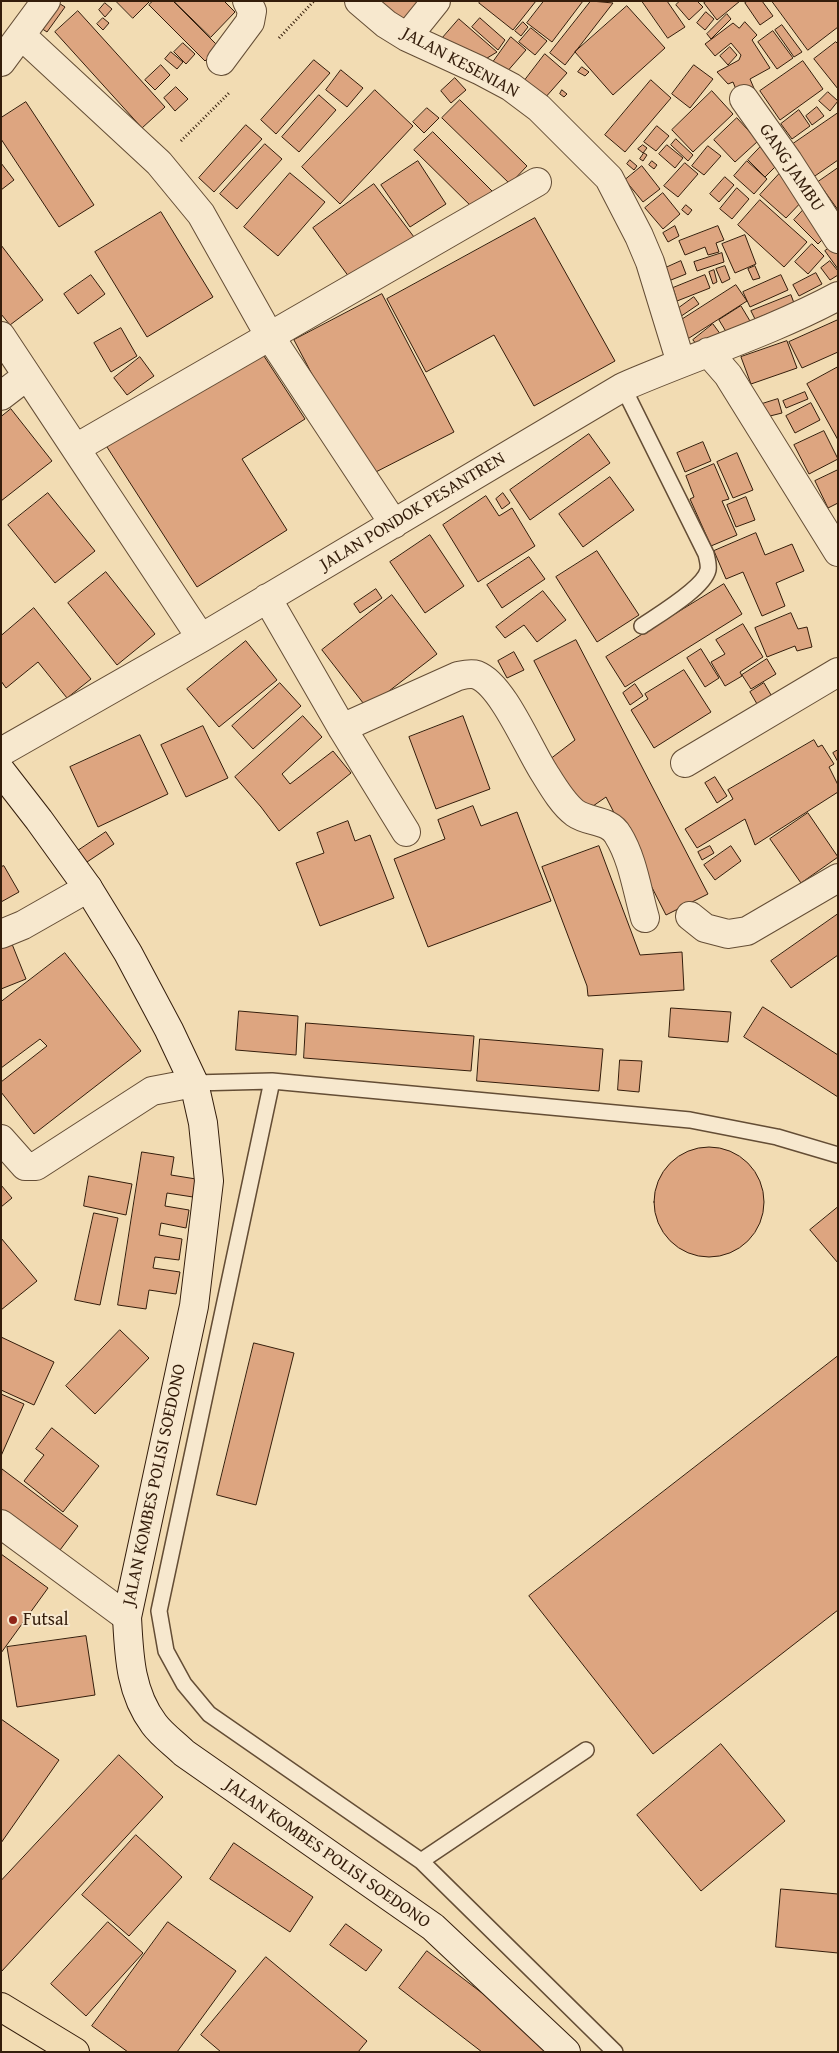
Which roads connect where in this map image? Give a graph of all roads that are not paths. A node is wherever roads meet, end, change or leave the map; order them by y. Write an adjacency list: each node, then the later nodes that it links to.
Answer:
1 (46, 1): 5 (street)
2 (246, 1): 7 (street)
3 (359, 1): 6 (street, JALAN KESENIAN)
4 (436, 1): 6 (street)
5 (22, 36): 8 (street); 13 (street)
6 (407, 37): 16 (street, JALAN KESENIAN)
7 (221, 61)
8 (1, 62)
9 (744, 99): 11 (street, GANG JAMBU)
10 (537, 182): 13 (street)
11 (838, 239)
12 (838, 296): 15 (street, JALAN PONDOK PESANTREN)
13 (269, 335): 20 (street); 21 (street)
14 (1, 336): 17 (street)
15 (708, 352): 16 (street, JALAN PONDOK PESANTREN); 22 (street)
16 (681, 363): 18 (street, JALAN PONDOK PESANTREN)
17 (27, 376): 19 (street); 20 (street)
18 (623, 387): 21 (street, JALAN PONDOK PESANTREN); 24 (lane)
19 (1, 396)
20 (76, 448): 25 (street)
21 (394, 524): 23 (street, JALAN PONDOK PESANTREN)
22 (838, 552)
23 (267, 598): 25 (street, JALAN PONDOK PESANTREN); 27 (street)
24 (642, 626)
25 (201, 638): 28 (street, JALAN PONDOK PESANTREN)
26 (838, 672): 29 (street)
27 (342, 728): 31 (street); 35 (street)
28 (1, 752)
29 (685, 764)
30 (1, 771): 33 (street, JALAN KOMBES POLISI SOEDONO)
31 (406, 832)
32 (838, 878): 34 (street)
33 (88, 888): 36 (street); 38 (street, JALAN KOMBES POLISI SOEDONO)
34 (690, 916)
35 (645, 918)
36 (1, 934)
37 (272, 1081): 38 (lane); 40 (lane); 44 (lane)
38 (194, 1083): 39 (street); 42 (street, JALAN KOMBES POLISI SOEDONO)
39 (1, 1139)
40 (838, 1155)
41 (1, 1524): 42 (street)
42 (127, 1617): 47 (street, JALAN KOMBES POLISI SOEDONO)
43 (586, 1750): 44 (lane)
44 (422, 1861): 48 (lane)
45 (1, 2007): 46 (main road)
46 (75, 2052)
47 (566, 2052)
48 (615, 2052)

